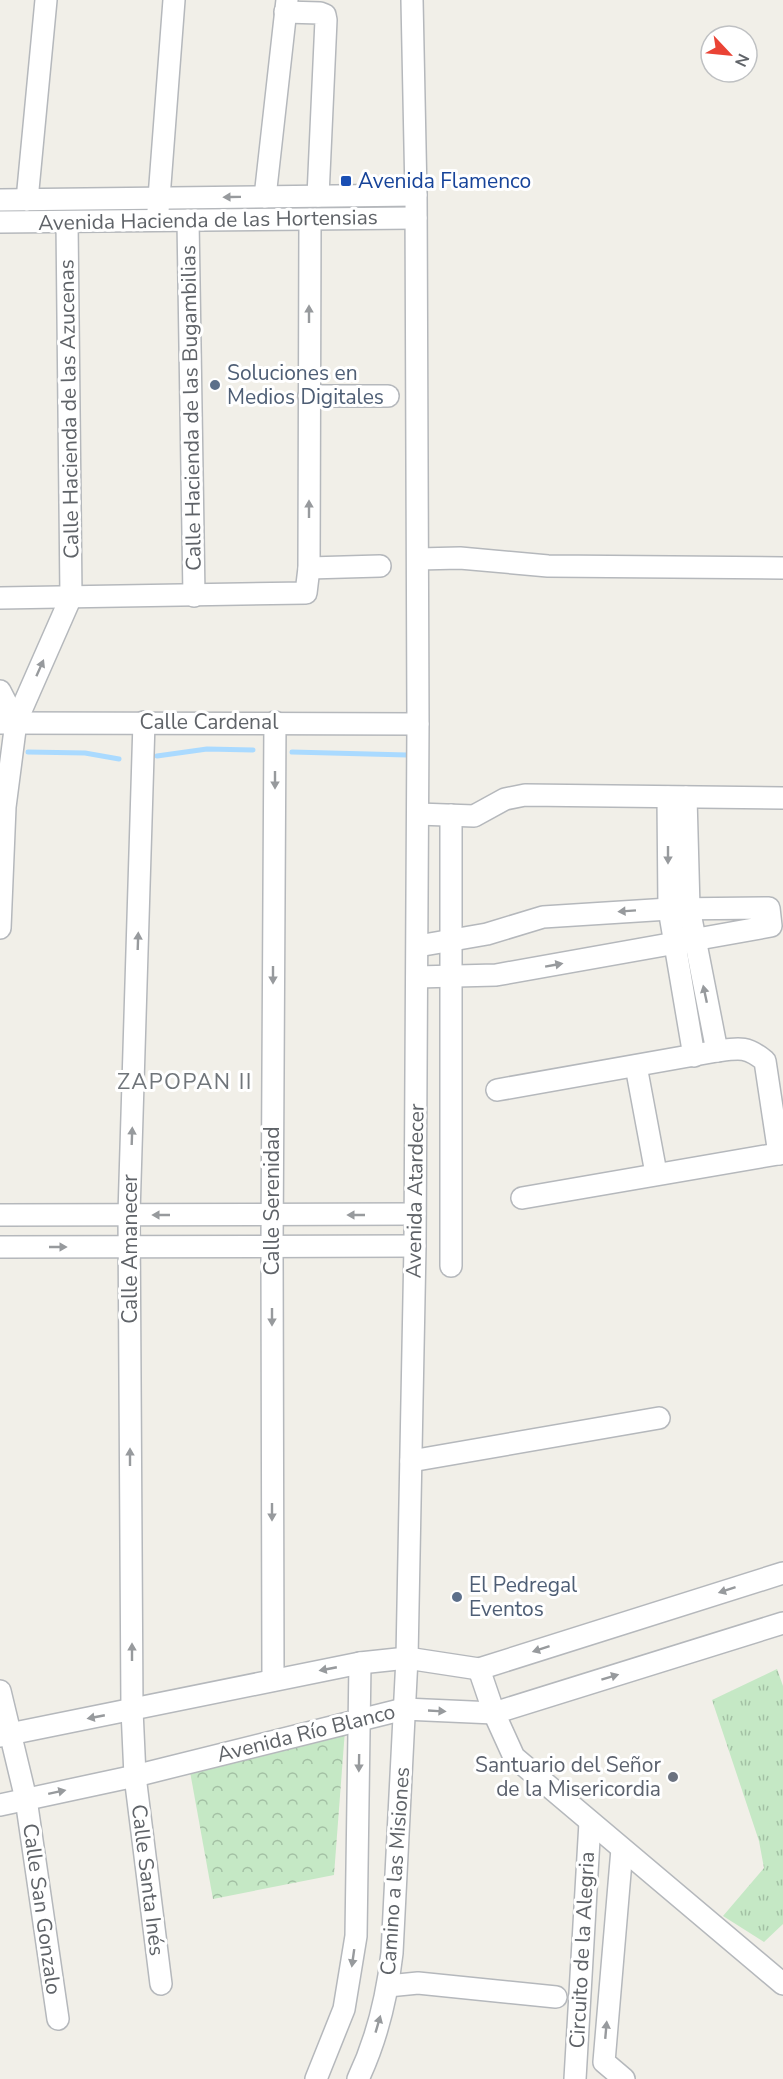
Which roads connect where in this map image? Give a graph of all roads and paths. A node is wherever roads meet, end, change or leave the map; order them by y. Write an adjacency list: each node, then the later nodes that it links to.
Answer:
1 (46, 0): 10 (street)
2 (174, 0): 8 (street, Calle Hacienda de las Bugambilias)
3 (412, 0): 5 (street)
4 (286, 6): 6 (street); 7 (street)
5 (416, 195): 6 (street, Avenida Hacienda de las Hortensias); 11 (street)
6 (318, 196): 7 (street, Avenida Hacienda de las Hortensias)
7 (265, 197): 8 (street, Avenida Hacienda de las Hortensias, one-way to 8)
8 (158, 198): 10 (street, Avenida Hacienda de las Hortensias); 13 (street, Calle Hacienda de las Bugambilias)
9 (0, 200): 10 (street, Avenida Hacienda de las Hortensias)
10 (27, 200)
11 (416, 218): 12 (street, Avenida Hacienda de las Hortensias); 19 (street)
12 (310, 219): 14 (street, Avenida Hacienda de las Hortensias); 17 (street, one-way to 12)
13 (158, 220): 14 (street, Avenida Hacienda de las Hortensias); 16 (street, Avenida Hacienda de las Hortensias)
14 (188, 220): 23 (street, Calle Hacienda de las Bugambilias)
15 (0, 222): 16 (street, Avenida Hacienda de las Hortensias)
16 (67, 222): 24 (street, Calle Hacienda de las Azucenas)
17 (309, 396): 18 (street); 21 (street, one-way to 17)
18 (388, 396)
19 (418, 559): 22 (street); 30 (street)
20 (380, 566): 21 (street)
21 (309, 568): 23 (street)
22 (783, 568)
23 (194, 596): 24 (street)
24 (71, 597): 25 (street); 27 (street, one-way to 24)
25 (0, 598)
26 (0, 691): 27 (street)
27 (8, 722): 28 (street, Calle Cardenal); 36 (street)
28 (144, 722): 29 (street, Calle Cardenal); 49 (street, Calle Amanecer, one-way to 28)
29 (275, 722): 30 (street, Calle Cardenal); 52 (street, Calle Serenidad, one-way to 52)
30 (418, 724): 33 (street, Avenida Atardecer)
31 (677, 797): 32 (street); 34 (street); 35 (street)
32 (783, 798)
33 (418, 814): 34 (street); 39 (street, Avenida Atardecer)
34 (451, 815): 37 (street)
35 (679, 909): 37 (street, one-way to 37); 38 (street); 38 (street)
36 (0, 928)
37 (450, 940): 39 (street); 40 (street)
38 (683, 942): 40 (street, one-way to 38); 42 (street, one-way to 38); 43 (street)
39 (418, 946): 41 (street, Avenida Atardecer)
40 (452, 976): 41 (street); 57 (street)
41 (417, 977): 50 (street, Avenida Atardecer)
42 (717, 1051): 43 (street); 46 (street)
43 (694, 1056): 44 (street)
44 (636, 1066): 45 (street); 47 (street)
45 (497, 1090)
46 (781, 1154): 47 (street)
47 (656, 1173): 48 (street)
48 (522, 1198)
49 (129, 1214): 51 (street); 52 (street, one-way to 49); 55 (street, Calle Amanecer)
50 (415, 1214): 52 (street, one-way to 52); 53 (street, Avenida Atardecer)
51 (0, 1215)
52 (272, 1215): 56 (street, Calle Serenidad)
53 (415, 1246): 56 (street); 59 (street, Avenida Atardecer)
54 (0, 1247): 55 (street, one-way to 55)
55 (129, 1247): 56 (street); 68 (street, Calle Amanecer, one-way to 55)
56 (272, 1247): 65 (street, Calle Serenidad, one-way to 65)
57 (451, 1266)
58 (659, 1418): 59 (street)
59 (411, 1461): 62 (street, Avenida Atardecer)
60 (783, 1573): 64 (street, one-way to 64)
61 (783, 1623): 69 (street, Avenida Río Blanco, one-way to 61)
62 (407, 1658): 63 (street); 64 (street); 67 (street, Camino a las Misiones)
63 (360, 1663): 65 (street, one-way to 65); 70 (street, Camino a las Misiones)
64 (479, 1669): 69 (street)
65 (273, 1680): 68 (street)
66 (0, 1691): 71 (street, Calle San Gonzalo)
67 (404, 1709): 69 (street, Avenida Río Blanco, one-way to 69); 70 (street, Avenida Río Blanco); 80 (street, Camino a las Misiones)
68 (132, 1710): 71 (street, one-way to 71); 73 (street, Calle Amanecer)
69 (494, 1713): 76 (street)
70 (359, 1720): 73 (street, Avenida Río Blanco); 85 (street, Camino a las Misiones, one-way to 85)
71 (5, 1736): 72 (street, Calle San Gonzalo)
72 (8, 1760): 74 (street, Calle San Gonzalo)
73 (135, 1776): 74 (street, Avenida Río Blanco, one-way to 73); 79 (street, Calle Santa Inés)
74 (26, 1799): 75 (street, Avenida Río Blanco); 82 (street, Calle San Gonzalo)
75 (0, 1805)
76 (590, 1822): 77 (street); 84 (street, Circuito de la Alegria)
77 (622, 1849): 78 (street); 83 (street, Circuito de la Alegria, one-way to 77)
78 (783, 1983)
79 (161, 1984)
80 (388, 1986): 81 (street); 86 (street, Camino a las Misiones, one-way to 80)
81 (556, 1997)
82 (58, 2019)
83 (603, 2062): 84 (street); 87 (street, Circuito de la Alegria)
84 (575, 2069)
85 (316, 2079)
86 (358, 2079)
87 (624, 2079)

